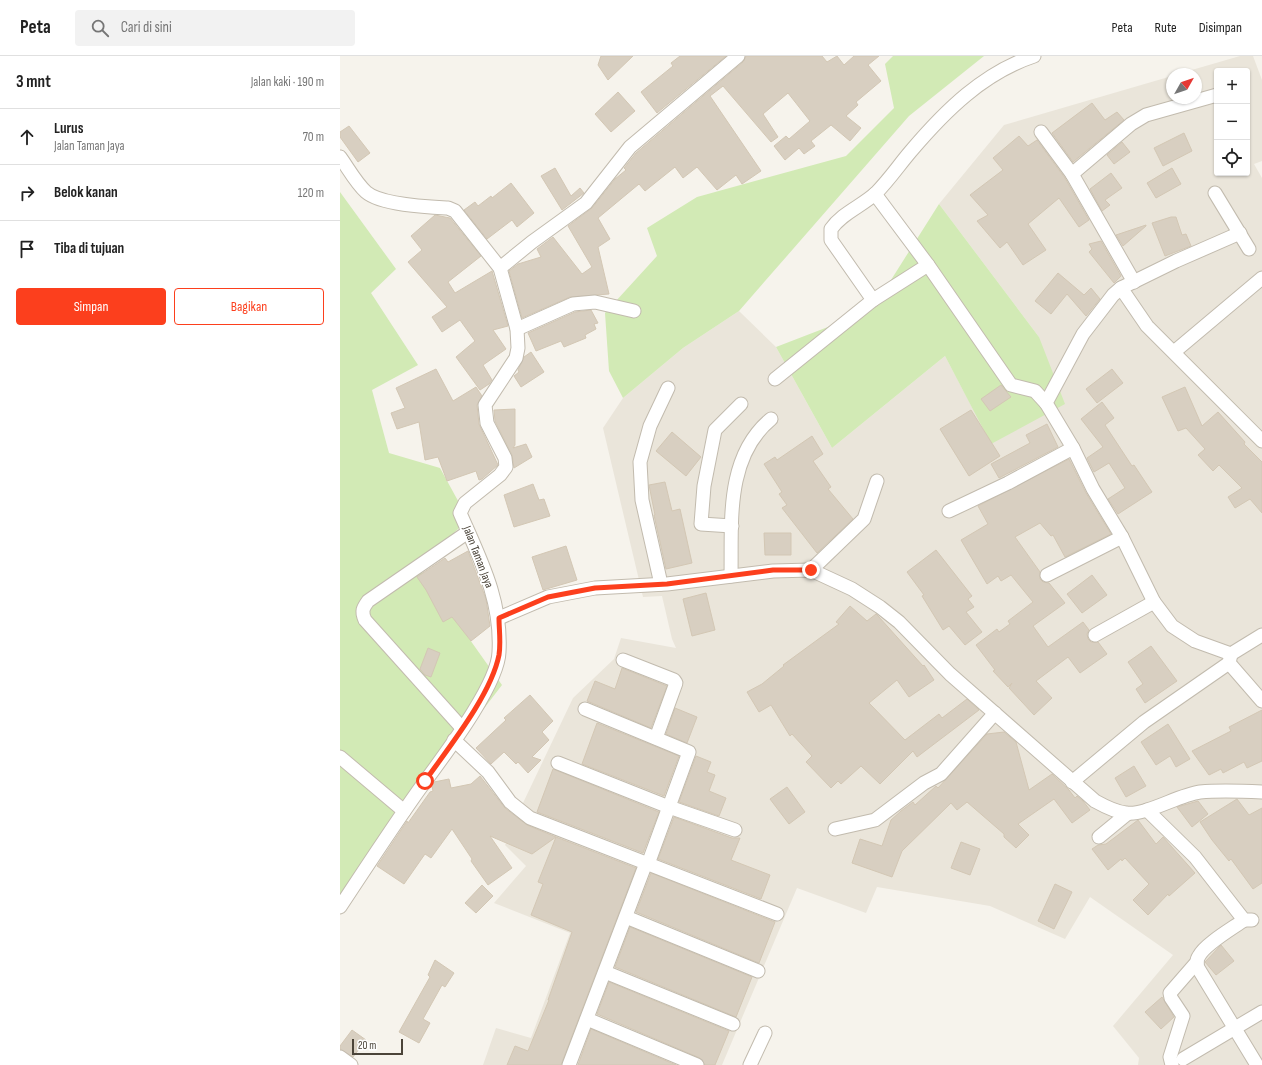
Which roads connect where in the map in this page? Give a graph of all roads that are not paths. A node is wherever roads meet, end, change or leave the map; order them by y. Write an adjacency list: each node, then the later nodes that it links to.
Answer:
1 (738, 56): 12 (street)
2 (1034, 56): 8 (street)
3 (1214, 96): 6 (street)
4 (1041, 132): 6 (street)
5 (340, 157): 12 (street)
6 (1072, 174): 14 (street)
7 (1215, 193): 9 (street)
8 (875, 194): 11 (street); 16 (street)
9 (1240, 233): 10 (street); 14 (street)
10 (1249, 249)
11 (928, 265): 16 (street); 22 (street)
12 (500, 268): 18 (street, Jalan Taman Jaya)
13 (1262, 278): 19 (street)
14 (1134, 282): 15 (street)
15 (1121, 288): 19 (street); 22 (street)
16 (873, 300): 20 (street)
17 (634, 311): 18 (street)
18 (517, 329): 30 (street, Jalan Taman Jaya)
19 (1174, 352): 25 (street)
20 (775, 379)
21 (668, 388): 35 (street)
22 (1046, 403): 26 (street)
23 (740, 404): 29 (street)
24 (771, 418): 29 (street)
25 (1262, 441)
26 (1074, 448): 28 (street); 31 (street)
27 (877, 481): 32 (street)
28 (949, 511)
29 (732, 526): 34 (street)
30 (468, 532): 37 (street, Jalan Taman Jaya); 45 (street)
31 (1122, 537): 33 (street); 36 (street)
32 (811, 570): 34 (street); 44 (street)
33 (1047, 575)
34 (731, 576): 35 (street)
35 (661, 584): 37 (street)
36 (1154, 602): 38 (street); 40 (street)
37 (499, 618): 45 (street, Jalan Taman Jaya)
38 (1095, 635)
39 (1262, 635): 40 (street)
40 (1230, 658): 42 (street); 50 (street)
41 (623, 660): 46 (street)
42 (1262, 701)
43 (585, 709): 46 (street)
44 (995, 713): 50 (street); 56 (street)
45 (462, 728): 47 (street, Jalan Taman Jaya)
46 (656, 738): 52 (street)
47 (454, 740): 54 (street, Jalan Taman Jaya); 59 (street)
48 (340, 757): 54 (street)
49 (558, 763): 52 (street)
50 (1072, 782): 55 (street)
51 (1262, 792): 53 (street)
52 (669, 806): 57 (street); 59 (street)
53 (1147, 810): 55 (street); 63 (street)
54 (404, 811): 60 (street, Jalan Taman Jaya)
55 (1127, 814): 58 (street)
56 (835, 829)
57 (735, 830)
58 (1099, 837)
59 (647, 864): 61 (street); 62 (street)
60 (340, 907)
61 (777, 914)
62 (626, 917): 64 (street); 65 (street)
63 (1197, 962): 69 (street); 72 (street)
64 (758, 971)
65 (605, 972): 67 (street); 68 (street)
66 (1262, 1012): 69 (street)
67 (587, 1019): 73 (street); 75 (street)
68 (732, 1024)
69 (1236, 1028): 72 (street); 77 (street)
70 (765, 1033): 76 (street)
71 (340, 1057): 74 (street)
72 (1177, 1062)
73 (571, 1064)
74 (351, 1065)
75 (698, 1065)
76 (750, 1065)
77 (1257, 1065)

